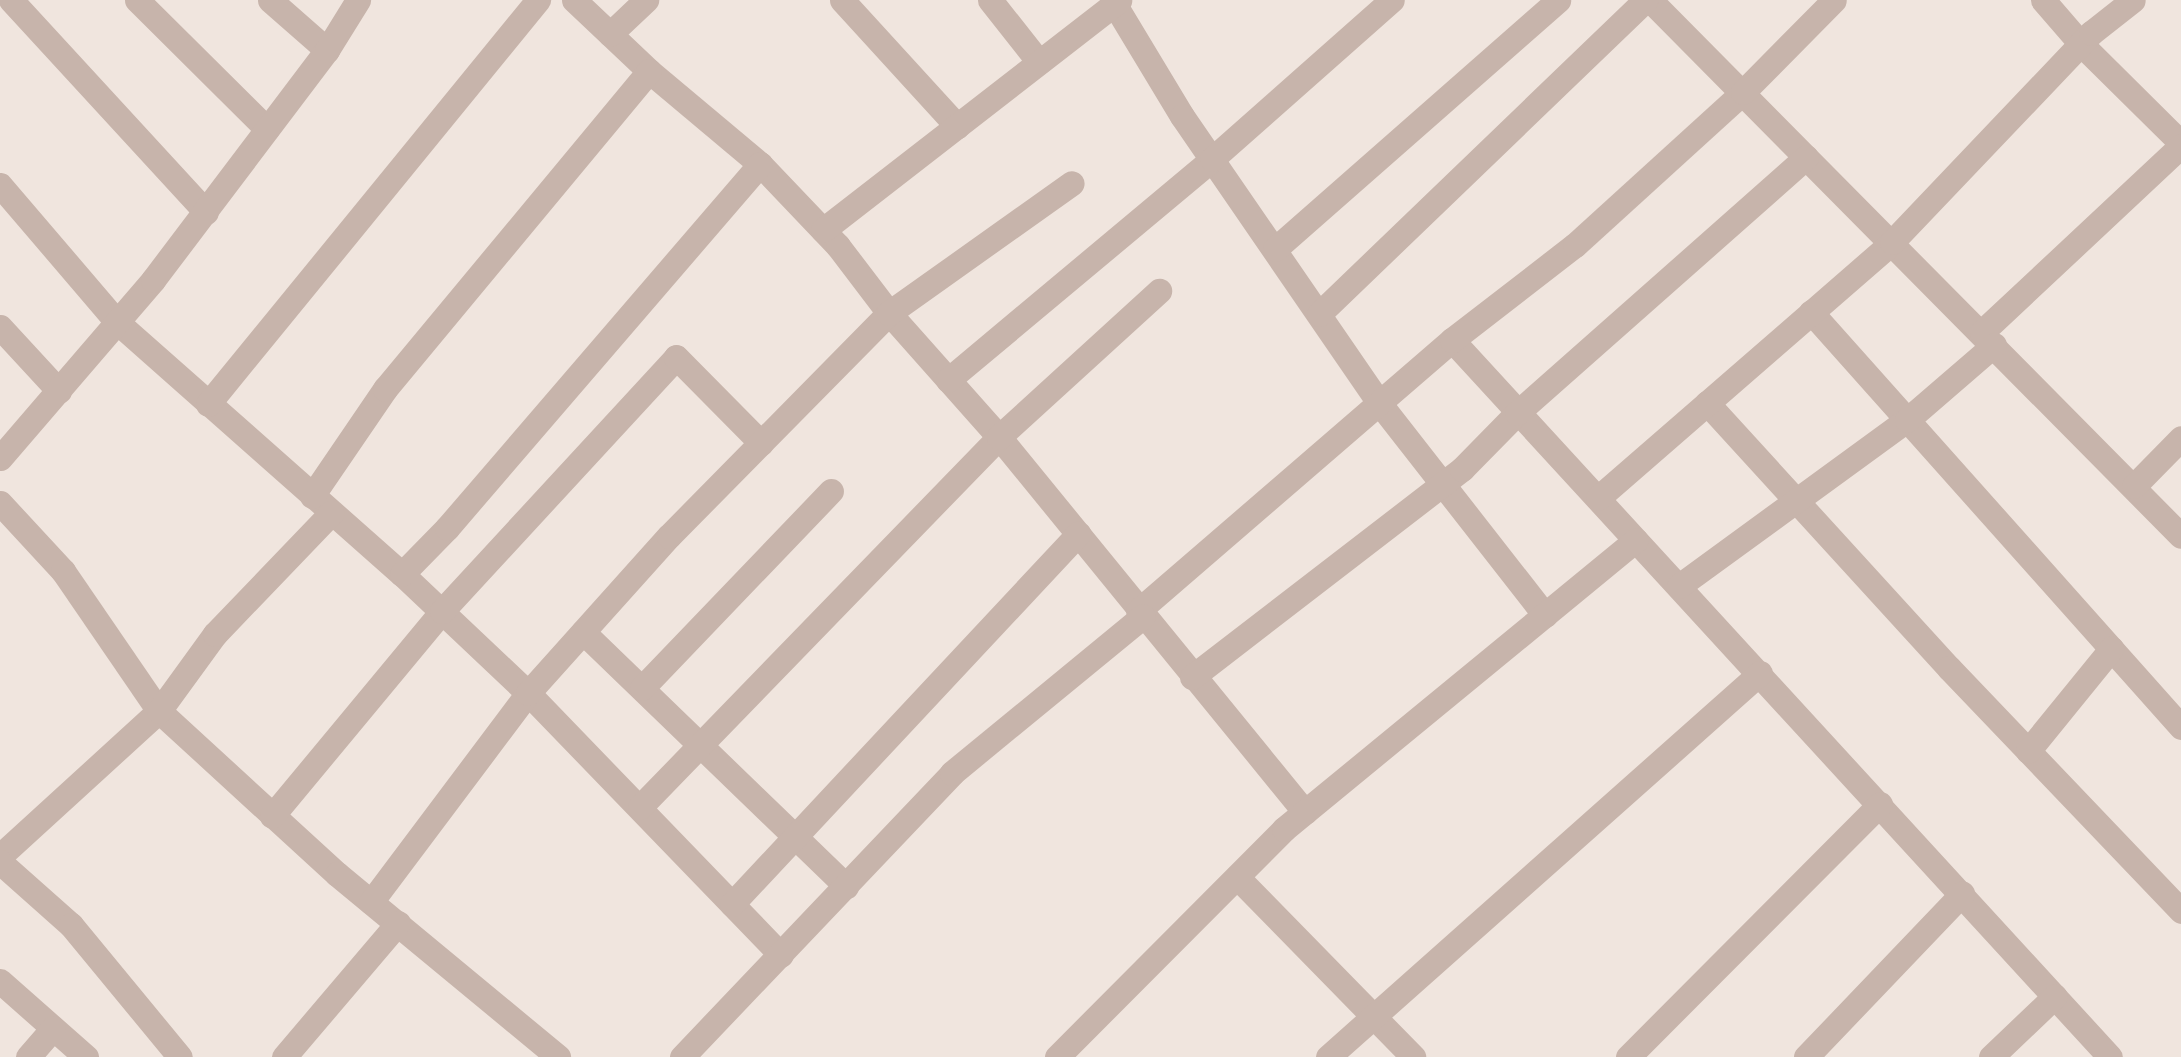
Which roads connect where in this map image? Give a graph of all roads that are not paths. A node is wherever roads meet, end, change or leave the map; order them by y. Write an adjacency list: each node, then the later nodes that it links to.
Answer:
1 (12, 0): 31 (street)
2 (137, 0): 24 (street)
3 (270, 0): 19 (street)
4 (358, 0): 19 (street)
5 (538, 0): 46 (street)
6 (574, 0): 17 (street)
7 (646, 0): 17 (street)
8 (842, 0): 23 (street)
9 (990, 0): 20 (street)
10 (1392, 0): 27 (street)
11 (1558, 0): 34 (street)
12 (1648, 0): 22 (street); 38 (street)
13 (1834, 0): 22 (street)
14 (2044, 0): 18 (street)
15 (2133, 0): 18 (street)
16 (1115, 1): 20 (street); 27 (street)
17 (610, 34): 21 (street)
18 (2081, 44): 25 (street); 33 (street)
19 (327, 50): 24 (street)
20 (1040, 62): 23 (street)
21 (649, 71): 28 (street); 60 (street)
22 (1742, 92): 26 (street); 42 (street)
23 (957, 126): 32 (street)
24 (267, 129): 31 (street)
25 (2181, 144): 41 (street)
26 (1806, 157): 33 (street); 48 (street)
27 (1212, 159): 34 (street); 43 (street)
28 (760, 164): 32 (street); 64 (street)
29 (1072, 183): 37 (street)
30 (0, 186): 39 (street)
31 (206, 212): 39 (street)
32 (823, 230): 37 (street)
33 (1892, 242): 36 (street); 41 (street)
34 (1274, 249): 38 (street)
35 (1159, 291): 50 (street)
36 (1811, 312): 45 (street); 49 (street)
37 (889, 313): 43 (street); 52 (street)
38 (1319, 314): 47 (street)
39 (117, 322): 44 (street); 46 (street)
40 (0, 327): 44 (street)
41 (1988, 339): 49 (street); 54 (street)
42 (1452, 340): 47 (street); 48 (street)
43 (948, 380): 50 (street)
44 (58, 391): 53 (street)
45 (1707, 403): 57 (street); 58 (street)
46 (208, 404): 60 (street)
47 (1380, 404): 55 (street); 67 (street)
48 (1517, 413): 55 (street); 57 (street)
49 (1907, 420): 58 (street); 70 (street)
50 (999, 436): 61 (street); 77 (street)
51 (2181, 438): 54 (street)
52 (761, 443): 66 (street); 69 (street)
53 (0, 458)
54 (2134, 486): 62 (street)
55 (1441, 487): 68 (street); 72 (street)
56 (831, 491): 73 (street)
57 (1598, 498): 63 (street)
58 (1796, 501): 65 (street); 78 (street)
59 (0, 503): 75 (street)
60 (321, 505): 64 (street); 75 (street)
61 (1078, 534): 67 (street); 83 (street)
62 (2181, 536)
63 (1636, 540): 65 (street); 68 (street)
64 (402, 574): 66 (street)
65 (1679, 586): 71 (street)
66 (442, 612): 74 (street); 82 (street)
67 (1140, 613): 72 (street); 86 (street)
68 (1545, 615): 81 (street)
69 (583, 632): 73 (street); 74 (street)
70 (2112, 648): 76 (street); 78 (street)
71 (1760, 673): 79 (street); 95 (street)
72 (1192, 677): 81 (street)
73 (642, 688): 77 (street)
74 (528, 693): 80 (street); 88 (street)
75 (159, 711): 82 (street); 84 (street)
76 (2181, 727)
77 (700, 744): 80 (street); 83 (street)
78 (2028, 751): 90 (street)
79 (1880, 804): 87 (street); 106 (street)
80 (640, 808): 89 (street)
81 (1305, 812): 85 (street)
82 (272, 816): 88 (street)
83 (794, 837): 86 (street); 89 (street)
84 (0, 859): 97 (street)
85 (1237, 877): 95 (street); 103 (street)
86 (846, 886): 92 (street)
87 (1962, 894): 94 (street); 107 (street)
88 (371, 902): 91 (street)
89 (732, 904): 92 (street)
90 (2181, 911)
91 (398, 923): 100 (street); 101 (street)
92 (781, 954): 102 (street)
93 (0, 981): 96 (street)
94 (2055, 996): 108 (street); 109 (street)
95 (1373, 1016): 104 (street); 105 (street)
96 (53, 1028): 98 (street); 99 (street)
97 (170, 1053)
98 (28, 1057)
99 (86, 1057)
100 (284, 1057)
101 (558, 1057)
102 (682, 1057)
103 (1057, 1057)
104 (1328, 1057)
105 (1413, 1057)
106 (1628, 1057)
107 (1806, 1057)
108 (1991, 1057)
109 (2110, 1057)

